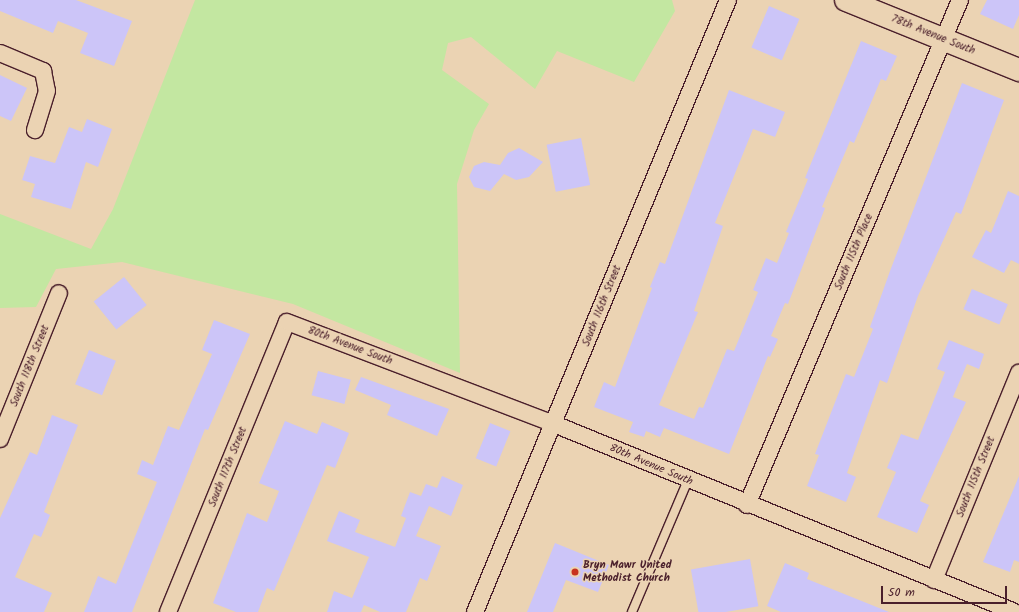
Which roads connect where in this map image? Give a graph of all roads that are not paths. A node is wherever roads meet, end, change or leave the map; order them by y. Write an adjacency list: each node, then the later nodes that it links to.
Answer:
1 (728, 0): 11 (street, South 116th Street)
2 (846, 0): 4 (street, 78th Avenue South)
3 (960, 0): 4 (street, South 115th Place)
4 (944, 39): 6 (street, 78th Avenue South); 14 (street, South 115th Place)
5 (0, 53): 7 (street)
6 (1019, 70)
7 (35, 130)
8 (59, 293): 12 (street, South 118th Street)
9 (287, 322): 11 (street, 80th Avenue South); 16 (street, South 117th Street)
10 (1019, 374): 15 (street, South 115th Street)
11 (554, 424): 13 (street, 80th Avenue South); 17 (street, South 116th Street)
12 (0, 439)
13 (688, 480): 14 (street, 80th Avenue South); 18 (lane)
14 (747, 505): 15 (street, 80th Avenue South)
15 (934, 580): 19 (street, 80th Avenue South)
16 (168, 612)
17 (475, 612)
18 (632, 612)
19 (1014, 612)

